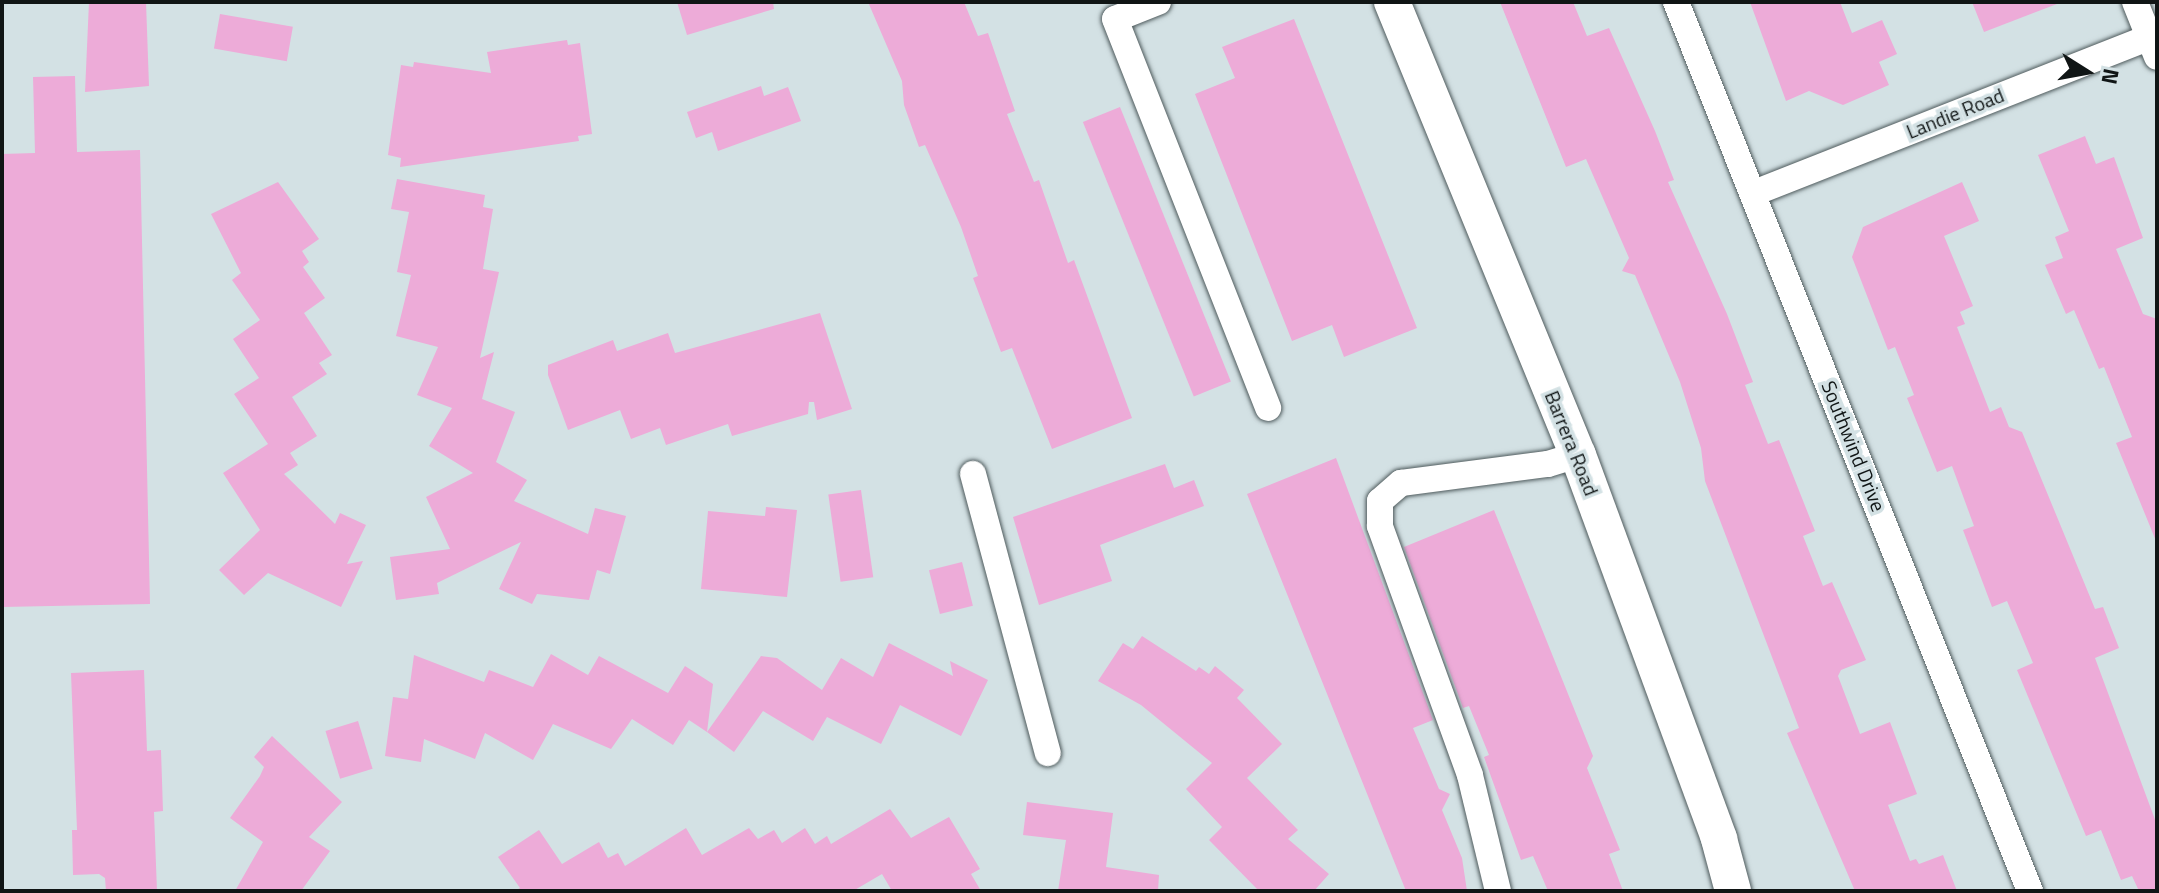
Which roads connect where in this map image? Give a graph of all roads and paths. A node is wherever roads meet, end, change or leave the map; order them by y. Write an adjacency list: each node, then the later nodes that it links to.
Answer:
1 (1158, 2): 7 (street)
2 (1392, 2): 8 (street, Barrera Road)
3 (1676, 2): 6 (street, Southwind Drive)
4 (2135, 2): 5 (street)
5 (2154, 43): 6 (street, Landie Road)
6 (1754, 193): 13 (street, Southwind Drive)
7 (1268, 408)
8 (1578, 455): 11 (street); 12 (street, Barrera Road)
9 (973, 474): 10 (street)
10 (1048, 753)
11 (1498, 891)
12 (1733, 891)
13 (2030, 891)

